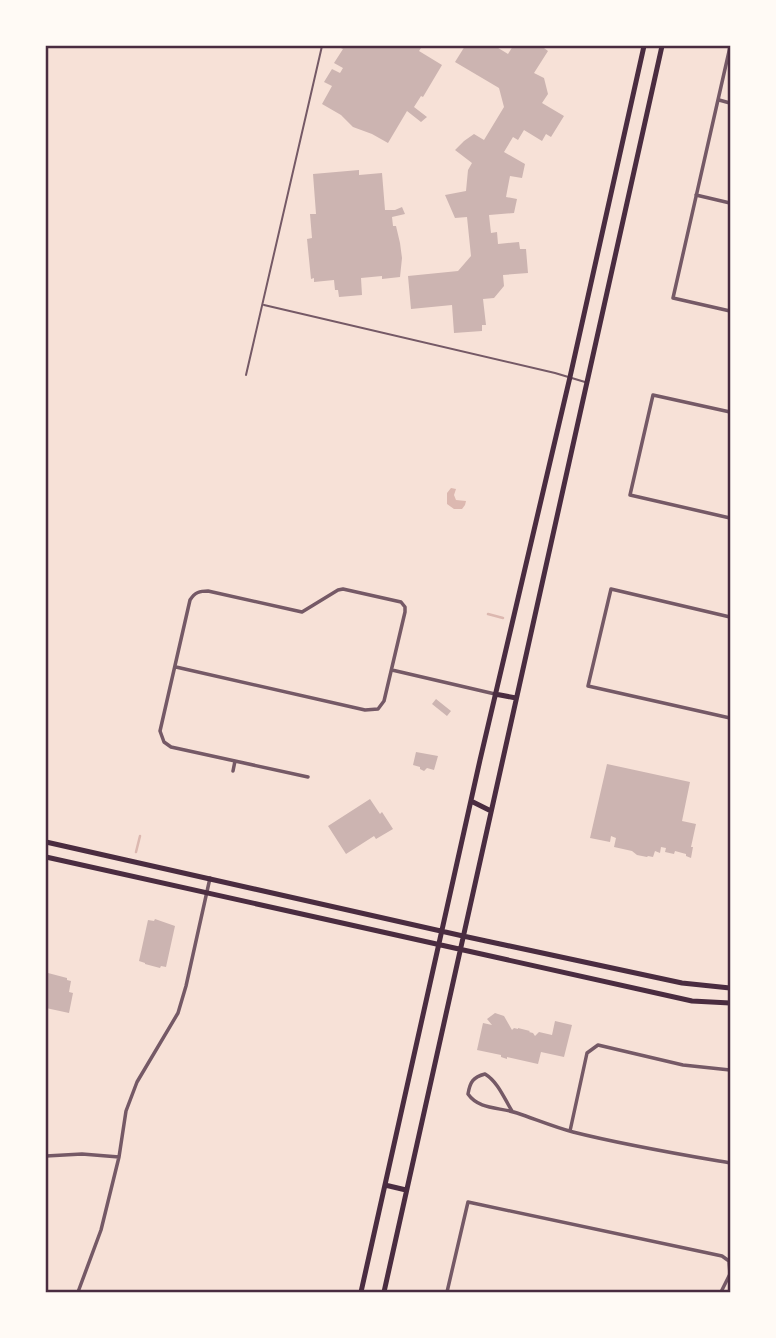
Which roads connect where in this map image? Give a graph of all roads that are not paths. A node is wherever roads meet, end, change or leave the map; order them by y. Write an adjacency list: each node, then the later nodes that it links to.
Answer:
1 (322, 46): 9 (lane)
2 (644, 46): 12 (main road)
3 (662, 46): 13 (main road)
4 (730, 47): 5 (street)
5 (719, 100): 6 (street); 7 (street)
6 (730, 103)
7 (696, 195): 8 (street); 10 (street)
8 (730, 203)
9 (263, 305): 11 (lane); 12 (lane)
10 (730, 312)
11 (246, 375)
12 (569, 377): 13 (lane); 19 (main road)
13 (587, 383): 20 (main road)
14 (730, 412): 15 (street)
15 (730, 518)
16 (730, 617): 21 (street)
17 (176, 667): 18 (street); 18 (street); 22 (street)
18 (391, 670): 19 (street)
19 (495, 694): 20 (main road); 25 (main road)
20 (516, 698): 26 (main road)
21 (730, 718)
22 (235, 761): 23 (street); 24 (street)
23 (233, 771)
24 (309, 777)
25 (471, 801): 26 (main road); 31 (main road)
26 (491, 811): 32 (main road)
27 (46, 842): 29 (main road)
28 (46, 857): 30 (main road)
29 (210, 878): 30 (street); 31 (main road)
30 (207, 892): 33 (main road); 43 (street)
31 (442, 930): 32 (main road); 33 (main road)
32 (463, 936): 34 (main road); 35 (main road)
33 (439, 945): 34 (main road); 45 (main road)
34 (460, 949): 37 (main road); 46 (main road)
35 (682, 983): 36 (main road); 37 (main road)
36 (730, 988)
37 (679, 998): 38 (main road)
38 (730, 1003)
39 (730, 1070): 41 (street)
40 (512, 1111): 40 (street); 41 (street)
41 (570, 1131): 44 (street)
42 (46, 1156): 43 (street)
43 (119, 1157): 48 (street)
44 (730, 1163)
45 (385, 1185): 46 (main road); 49 (main road)
46 (407, 1190): 50 (main road)
47 (729, 1261): 51 (street); 52 (street)
48 (78, 1293)
49 (361, 1293)
50 (384, 1293)
51 (447, 1293)
52 (721, 1293)

